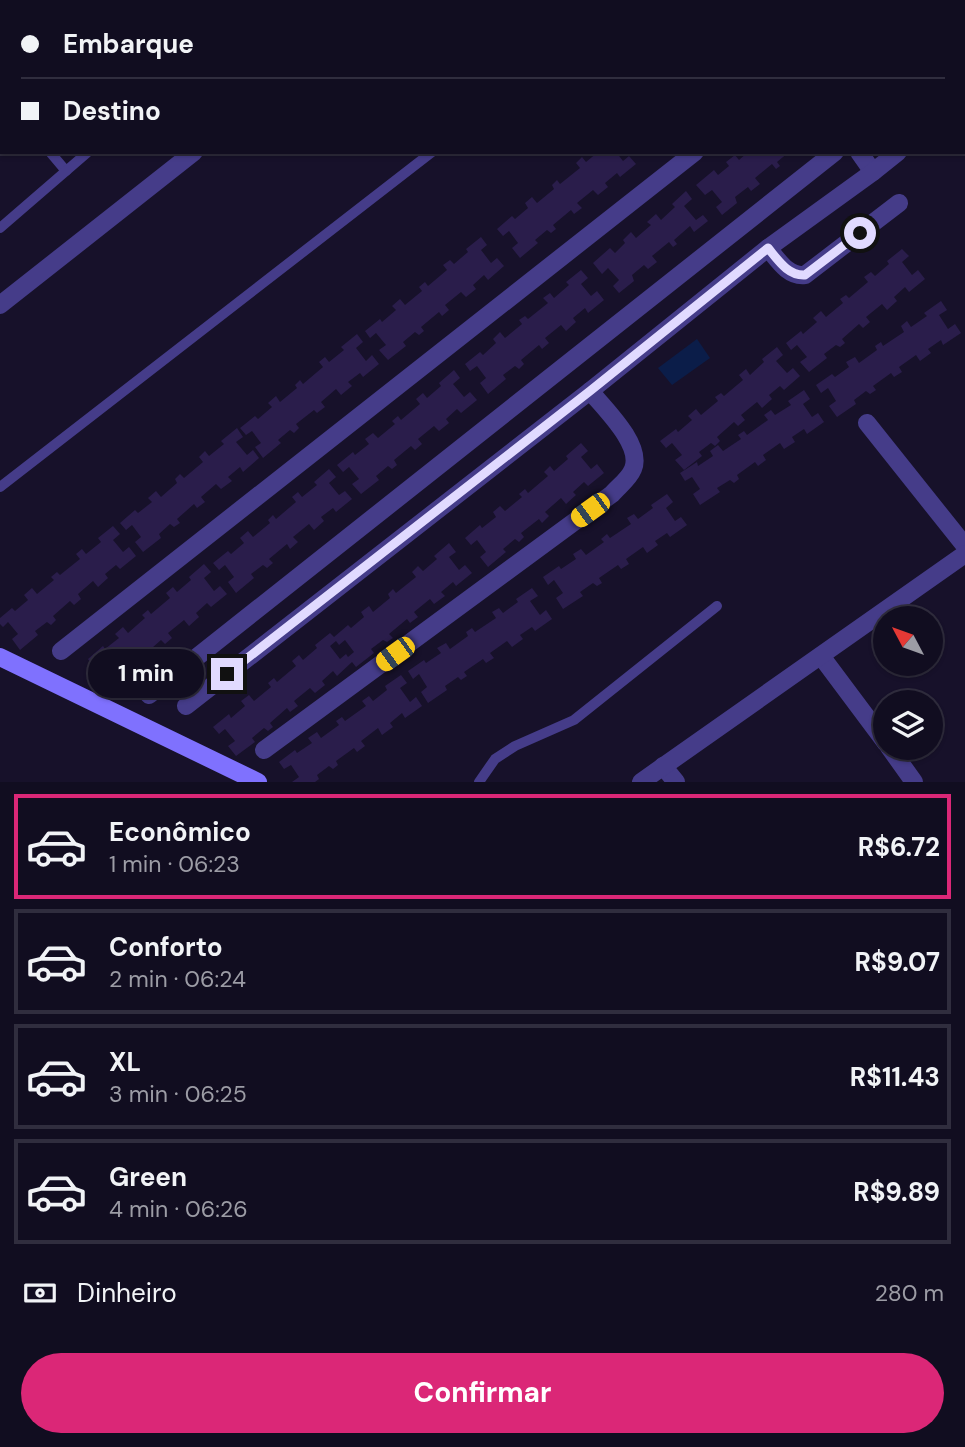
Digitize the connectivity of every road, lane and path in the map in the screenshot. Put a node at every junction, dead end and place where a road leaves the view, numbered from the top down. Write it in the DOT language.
graph roads {
  1 [pos="52,154"];
  2 [pos="86,154"];
  3 [pos="191,154"];
  4 [pos="429,154"];
  5 [pos="692,154"];
  6 [pos="832,154"];
  7 [pos="860,154"];
  8 [pos="896,154"];
  9 [pos="66,171"];
  10 [pos="873,172"];
  11 [pos="899,202"];
  12 [pos="0,228"];
  13 [pos="768,248"];
  14 [pos="0,305"];
  15 [pos="590,391"];
  16 [pos="867,423"];
  17 [pos="0,487"];
  18 [pos="965,546"];
  19 [pos="965,554"];
  20 [pos="716,606"];
  21 [pos="61,651"];
  22 [pos="0,656"];
  23 [pos="821,656"];
  24 [pos="149,695"];
  25 [pos="186,706"];
  26 [pos="873,726"];
  27 [pos="264,750"];
  28 [pos="898,760"];
  29 [pos="663,766"];
  30 [pos="258,782"];
  31 [pos="479,782"];
  32 [pos="641,782"];
  33 [pos="676,782"];
  34 [pos="914,782"];
  1 -- 9 [label="lane"];
  2 -- 9 [label="lane"];
  3 -- 14 [label="street"];
  4 -- 17 [label="lane"];
  5 -- 21 [label="street"];
  6 -- 24 [label="street"];
  7 -- 10 [label="street"];
  8 -- 10 [label="street"];
  9 -- 12 [label="lane"];
  10 -- 13 [label="street"];
  11 -- 13 [label="street"];
  13 -- 15 [label="street"];
  15 -- 25 [label="street"];
  15 -- 27 [label="street"];
  16 -- 18 [label="street"];
  19 -- 23 [label="street"];
  20 -- 31 [label="lane"];
  22 -- 30 [label="main road"];
  23 -- 26 [label="street"];
  23 -- 29 [label="street"];
  28 -- 34 [label="street"];
  29 -- 32 [label="street"];
  29 -- 33 [label="street"];
}
